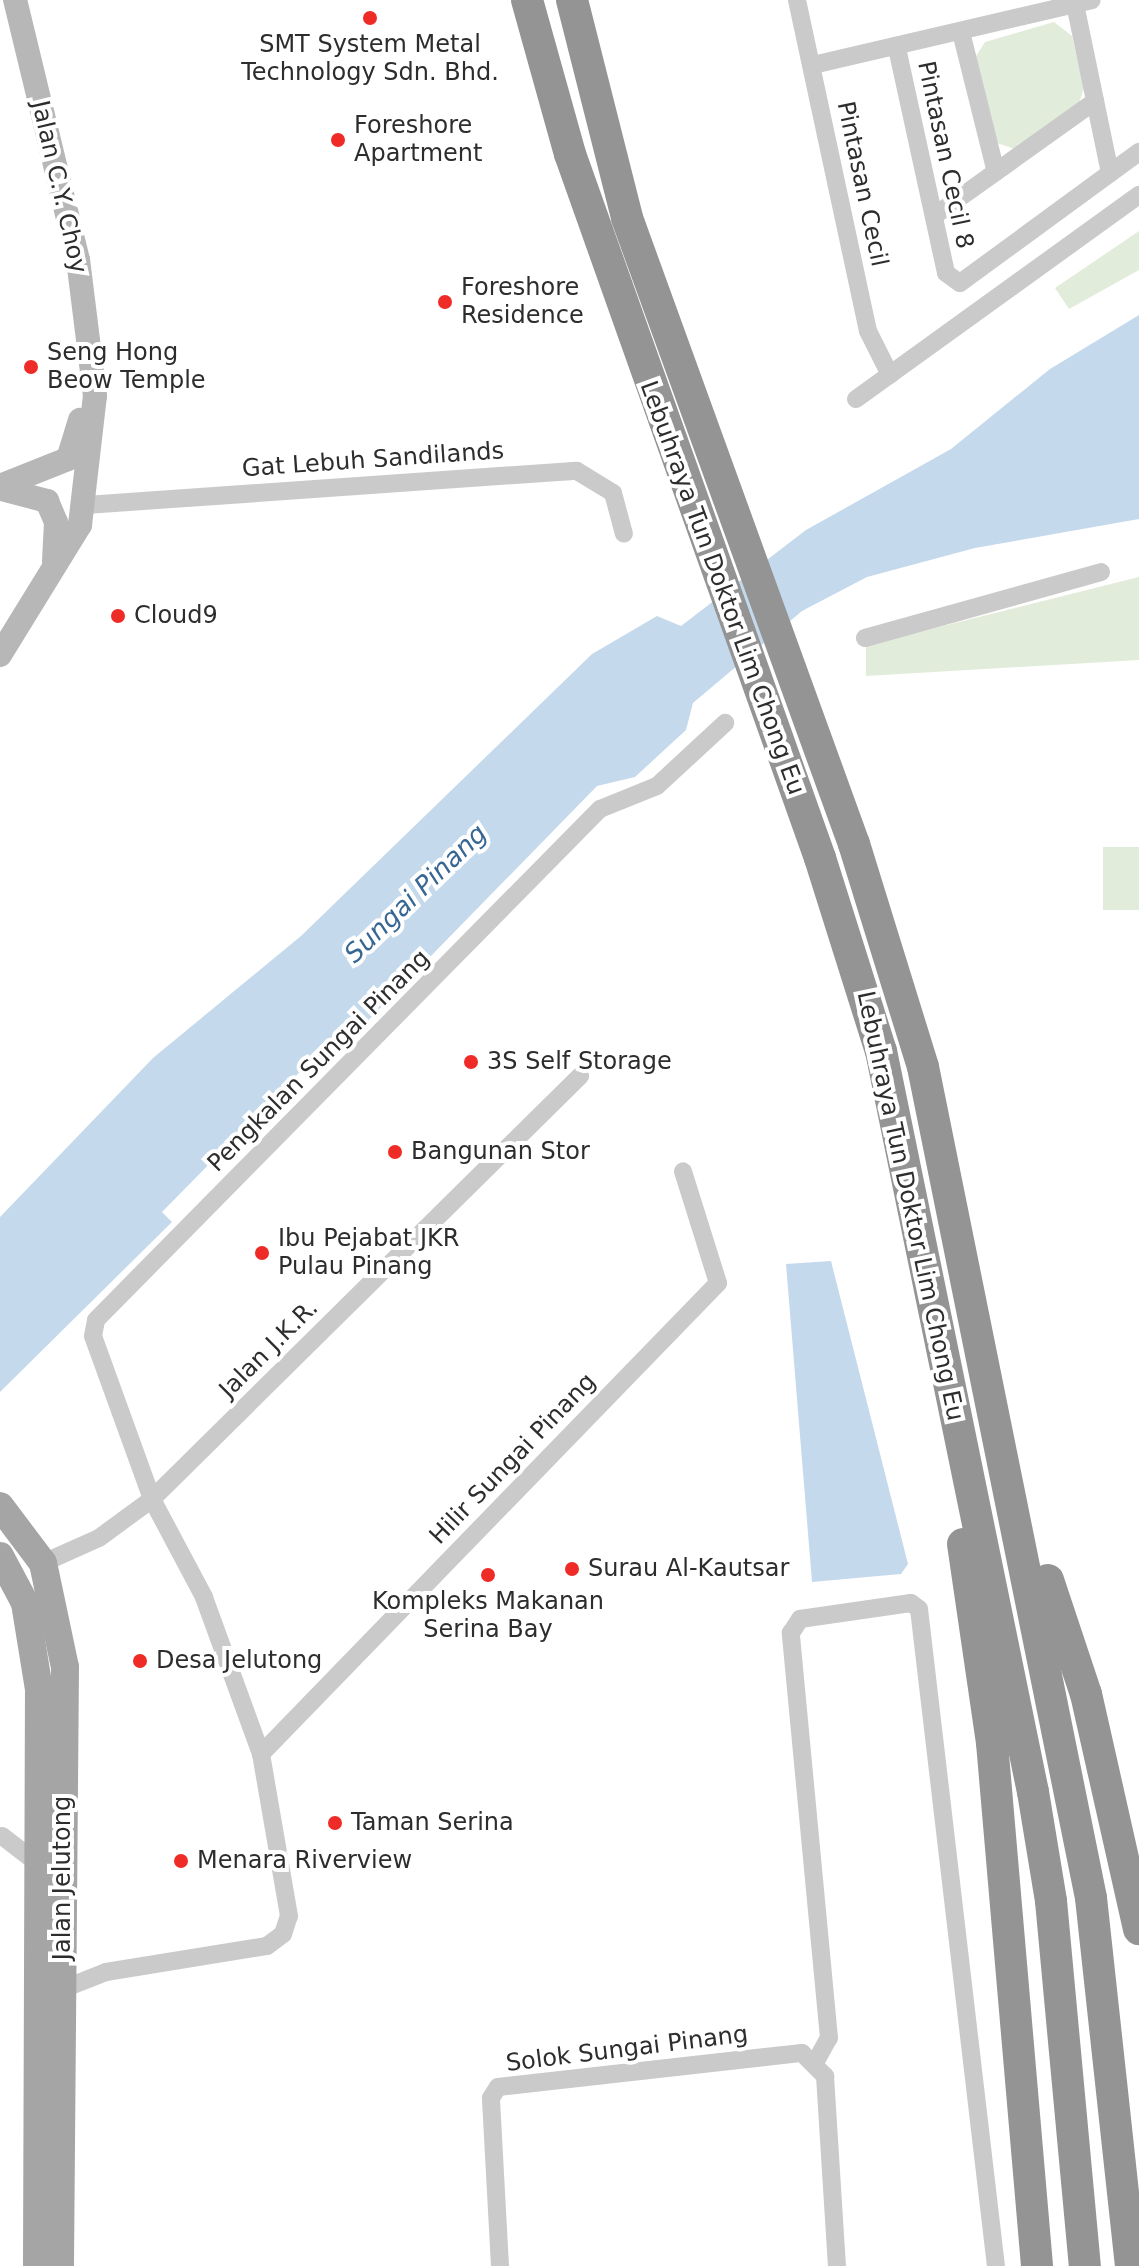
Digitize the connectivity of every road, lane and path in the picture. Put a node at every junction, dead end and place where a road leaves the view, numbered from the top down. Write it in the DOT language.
graph roads {
  1 [pos="15,0"];
  2 [pos="527,0"];
  3 [pos="572,0"];
  4 [pos="797,0"];
  5 [pos="1084,2"];
  6 [pos="961,32"];
  7 [pos="897,48"];
  8 [pos="813,65"];
  9 [pos="1095,101"];
  10 [pos="1139,152"];
  11 [pos="996,172"];
  12 [pos="1110,173"];
  13 [pos="1139,195"];
  14 [pos="934,216"];
  15 [pos="92,375"];
  16 [pos="890,375"];
  17 [pos="856,399"];
  18 [pos="0,487"];
  19 [pos="86,505"];
  20 [pos="624,534"];
  21 [pos="54,563"];
  22 [pos="1101,572"];
  23 [pos="865,638"];
  24 [pos="0,655"];
  25 [pos="725,723"];
  26 [pos="580,1076"];
  27 [pos="683,1171"];
  28 [pos="998,1433"];
  29 [pos="962,1441"];
  30 [pos="152,1499"];
  31 [pos="0,1506"];
  32 [pos="0,1556"];
  33 [pos="43,1563"];
  34 [pos="261,1754"];
  35 [pos="38,1815"];
  36 [pos="1,1836"];
  37 [pos="37,1863"];
  38 [pos="1139,1929"];
  39 [pos="63,1989"];
  40 [pos="816,2061"];
  41 [pos="37,2266"];
  42 [pos="60,2266"];
  43 [pos="500,2266"];
  44 [pos="837,2266"];
  45 [pos="996,2266"];
  46 [pos="1037,2266"];
  47 [pos="1085,2266"];
  48 [pos="1131,2266"];
  1 -- 15 [label="street, Jalan C.Y. Choy"];
  2 -- 29 [label="highway, Lebuhraya Tun Doktor Lim Chong Eu"];
  3 -- 28 [label="highway, Lebuhraya Tun Doktor Lim Chong Eu"];
  4 -- 8 [label="street, Pintasan Cecil"];
  5 -- 6 [label="street"];
  5 -- 9 [label="street"];
  6 -- 7 [label="street"];
  6 -- 11 [label="street"];
  7 -- 8 [label="street"];
  7 -- 14 [label="street, Pintasan Cecil 8"];
  8 -- 16 [label="street, Pintasan Cecil"];
  9 -- 11 [label="street"];
  9 -- 12 [label="street"];
  10 -- 12 [label="street"];
  11 -- 14 [label="street"];
  12 -- 14 [label="street, Pintasan Cecil 8"];
  13 -- 16 [label="street"];
  15 -- 18 [label="street, Jalan C.Y. Choy"];
  15 -- 19 [label="street, Jalan C.Y. Choy"];
  16 -- 17 [label="street"];
  18 -- 21 [label="street"];
  19 -- 20 [label="street, Gat Lebuh Sandilands"];
  19 -- 21 [label="street, Jalan C.Y. Choy"];
  21 -- 24 [label="street, Jalan C.Y. Choy"];
  22 -- 23 [label="street"];
  25 -- 30 [label="street, Pengkalan Sungai Pinang"];
  26 -- 30 [label="street, Jalan J.K.R."];
  27 -- 34 [label="street, Hilir Sungai Pinang"];
  28 -- 38 [label="highway"];
  28 -- 48 [label="highway, Lebuhraya Tun Doktor Lim Chong Eu"];
  29 -- 46 [label="highway"];
  29 -- 47 [label="highway, Lebuhraya Tun Doktor Lim Chong Eu"];
  30 -- 33 [label="street, Jalan J.K.R."];
  30 -- 34 [label="street, Pengkalan Sungai Pinang"];
  31 -- 33 [label="main road, Jalan Jelutong"];
  32 -- 35 [label="main road, Jalan Jelutong"];
  33 -- 39 [label="main road, Jalan Jelutong"];
  34 -- 39 [label="street, Pengkalan Sungai Pinang"];
  35 -- 36 [label="street"];
  35 -- 37 [label="main road, Jalan Jelutong"];
  36 -- 37 [label="street"];
  37 -- 41 [label="main road, Jalan Jelutong"];
  39 -- 42 [label="main road, Jalan Jelutong"];
  40 -- 43 [label="street, Solok Sungai Pinang"];
  40 -- 44 [label="street"];
  40 -- 45 [label="street"];
}
